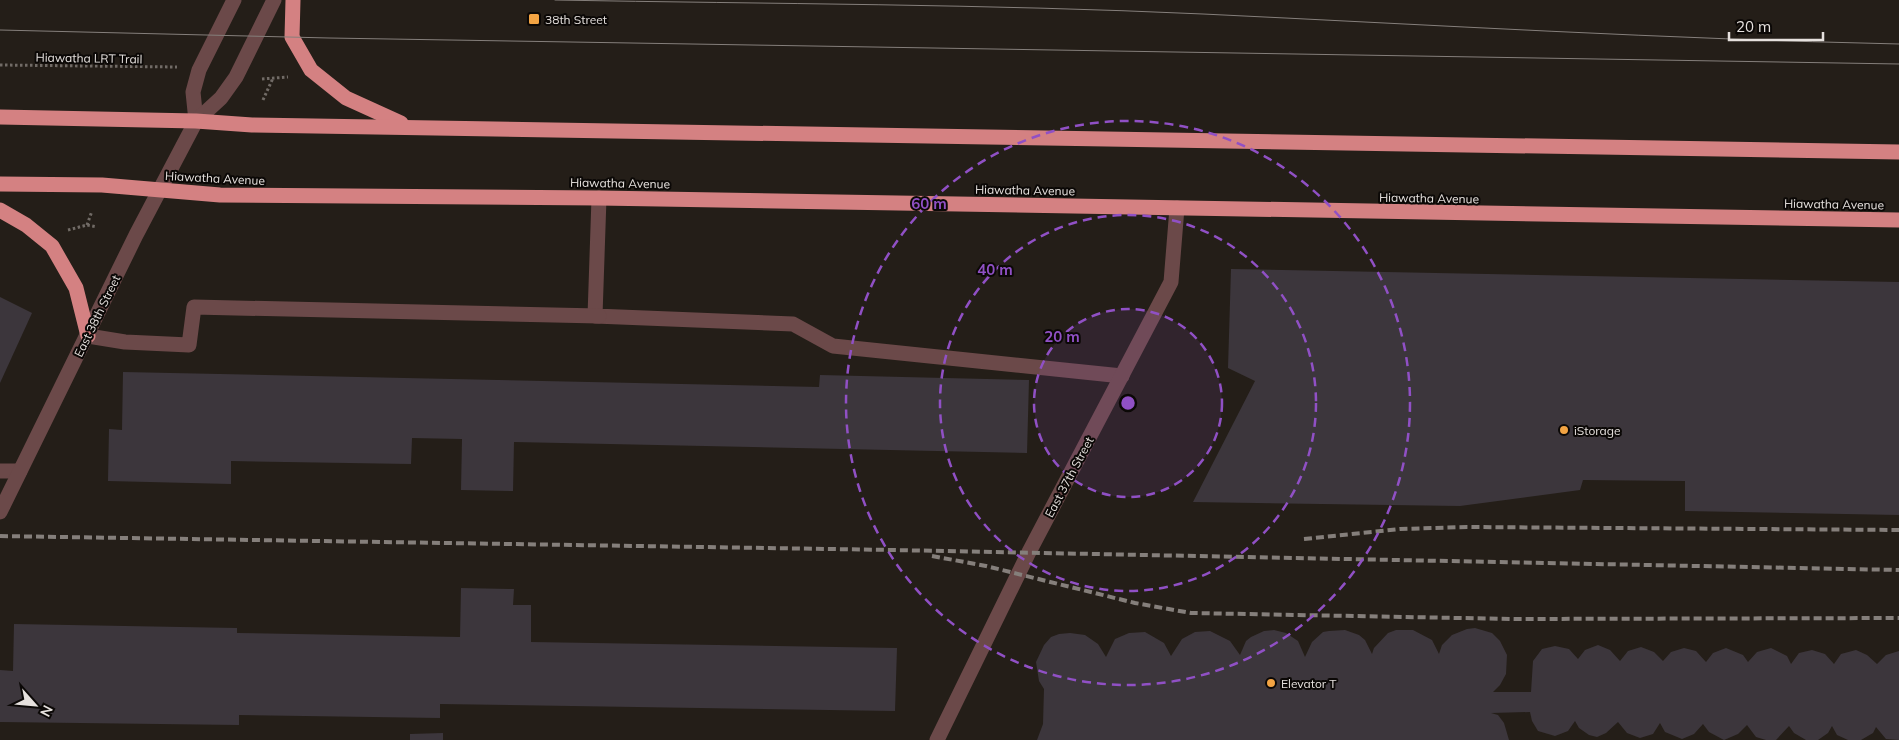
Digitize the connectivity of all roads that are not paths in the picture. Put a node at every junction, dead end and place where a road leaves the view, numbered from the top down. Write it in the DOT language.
graph roads {
  1 [pos="234,0"];
  2 [pos="274,0"];
  3 [pos="293,0"];
  4 [pos="0,117"];
  5 [pos="196,121"];
  6 [pos="407,126"];
  7 [pos="1899,152"];
  8 [pos="0,184"];
  9 [pos="161,190"];
  10 [pos="599,198"];
  11 [pos="1177,208"];
  12 [pos="0,210"];
  13 [pos="1899,220"];
  14 [pos="599,316"];
  15 [pos="88,336"];
  16 [pos="1122,376"];
  17 [pos="0,471"];
  18 [pos="20,471"];
  19 [pos="0,512"];
  20 [pos="937,740"];
  1 -- 5 [label="street"];
  2 -- 5 [label="street, East 38th Street"];
  3 -- 6 [label="highway"];
  4 -- 5 [label="highway"];
  5 -- 6 [label="highway"];
  5 -- 9 [label="street, East 38th Street"];
  6 -- 7 [label="highway"];
  8 -- 9 [label="highway, Hiawatha Avenue"];
  9 -- 10 [label="highway, Hiawatha Avenue"];
  9 -- 15 [label="street, East 38th Street"];
  10 -- 11 [label="highway, Hiawatha Avenue"];
  10 -- 14 [label="street"];
  11 -- 13 [label="highway, Hiawatha Avenue"];
  11 -- 16 [label="street, East 37th Street"];
  12 -- 15 [label="highway"];
  14 -- 15 [label="street"];
  14 -- 16 [label="street"];
  15 -- 18 [label="street, East 38th Street"];
  16 -- 20 [label="street, East 37th Street"];
  17 -- 18 [label="street"];
  18 -- 19 [label="street, East 38th Street"];
}
